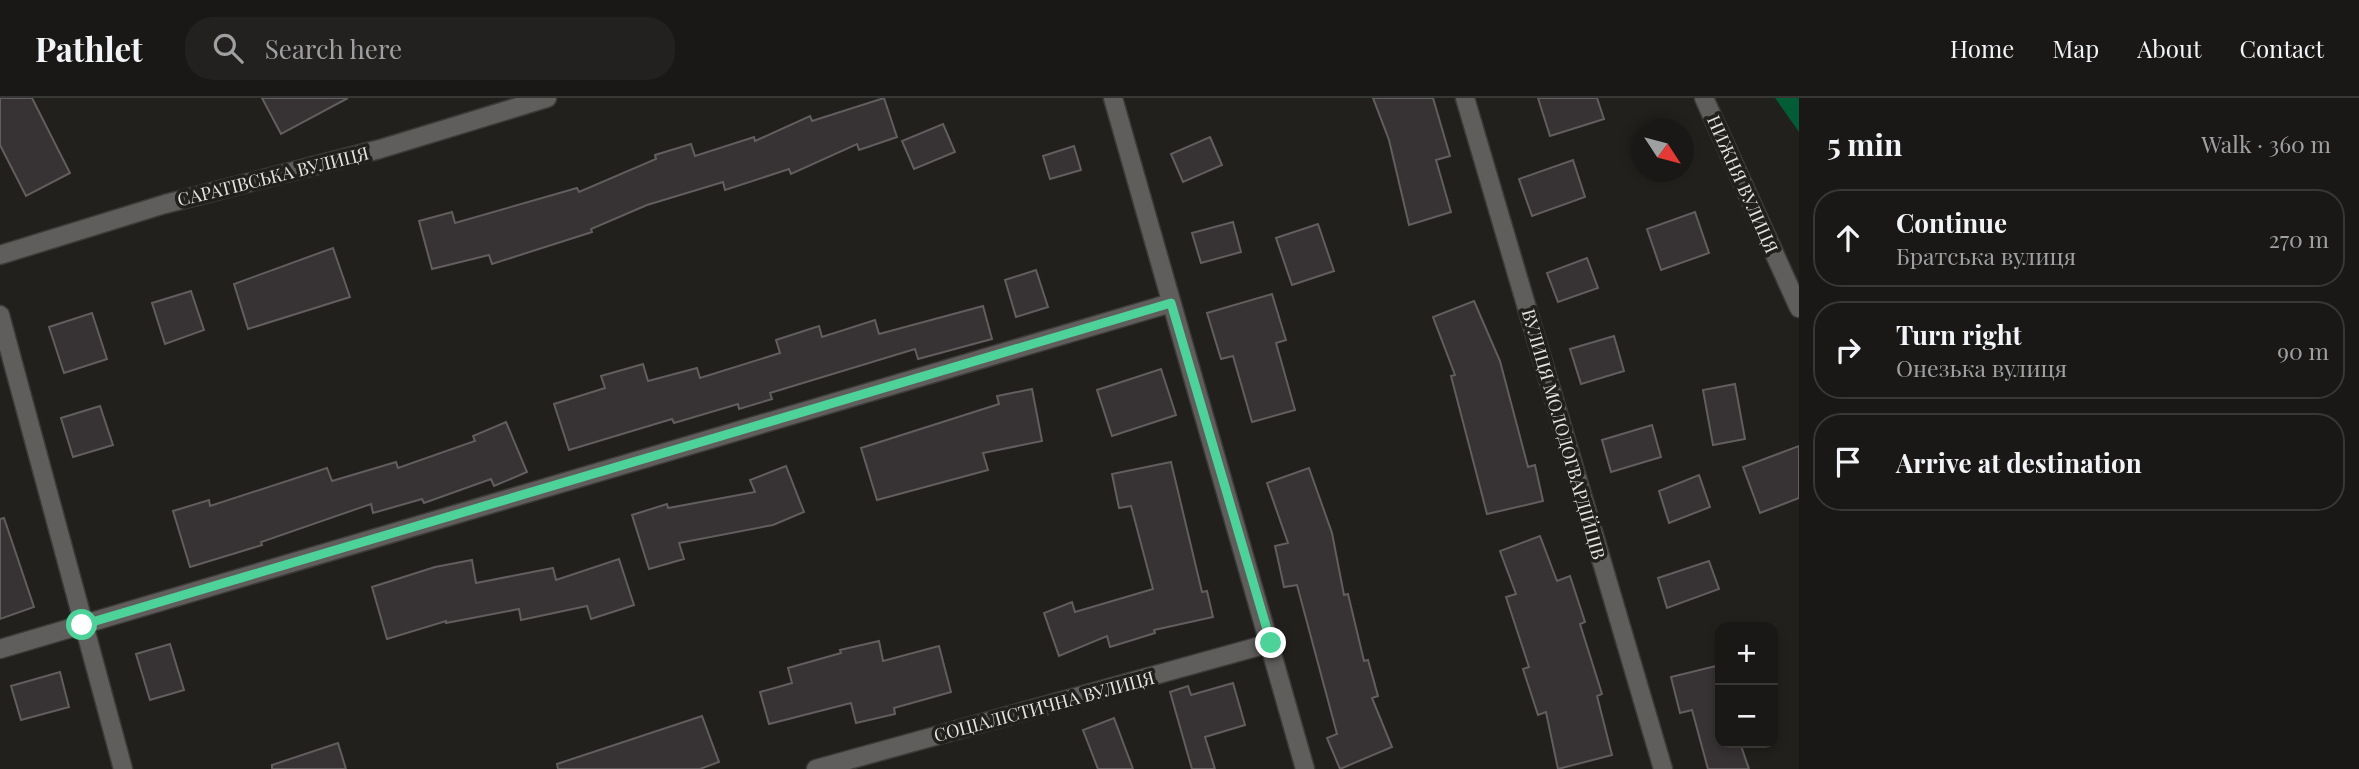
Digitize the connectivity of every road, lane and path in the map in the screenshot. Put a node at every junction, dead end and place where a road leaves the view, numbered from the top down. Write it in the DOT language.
graph roads {
  1 [pos="547,98"];
  2 [pos="1113,98"];
  3 [pos="1465,98"];
  4 [pos="1704,98"];
  5 [pos="0,255"];
  6 [pos="1171,303"];
  7 [pos="1799,308"];
  8 [pos="0,315"];
  9 [pos="82,625"];
  10 [pos="1271,643"];
  11 [pos="0,649"];
  12 [pos="123,769"];
  13 [pos="816,769"];
  14 [pos="1305,769"];
  15 [pos="1663,769"];
  1 -- 5 [label="street, САРАТІВСЬКА ВУЛИЦЯ"];
  2 -- 6 [label="street"];
  3 -- 15 [label="street, ВУЛИЦЯ МОЛОДОГВАРДІЙЦІВ"];
  4 -- 7 [label="street, НИЖНЯ ВУЛИЦЯ"];
  6 -- 9 [label="street"];
  6 -- 10 [label="street"];
  8 -- 9 [label="street"];
  9 -- 11 [label="street"];
  9 -- 12 [label="street"];
  10 -- 13 [label="street, СОЦІАЛІСТИЧНА ВУЛИЦЯ"];
  10 -- 14 [label="street"];
}
